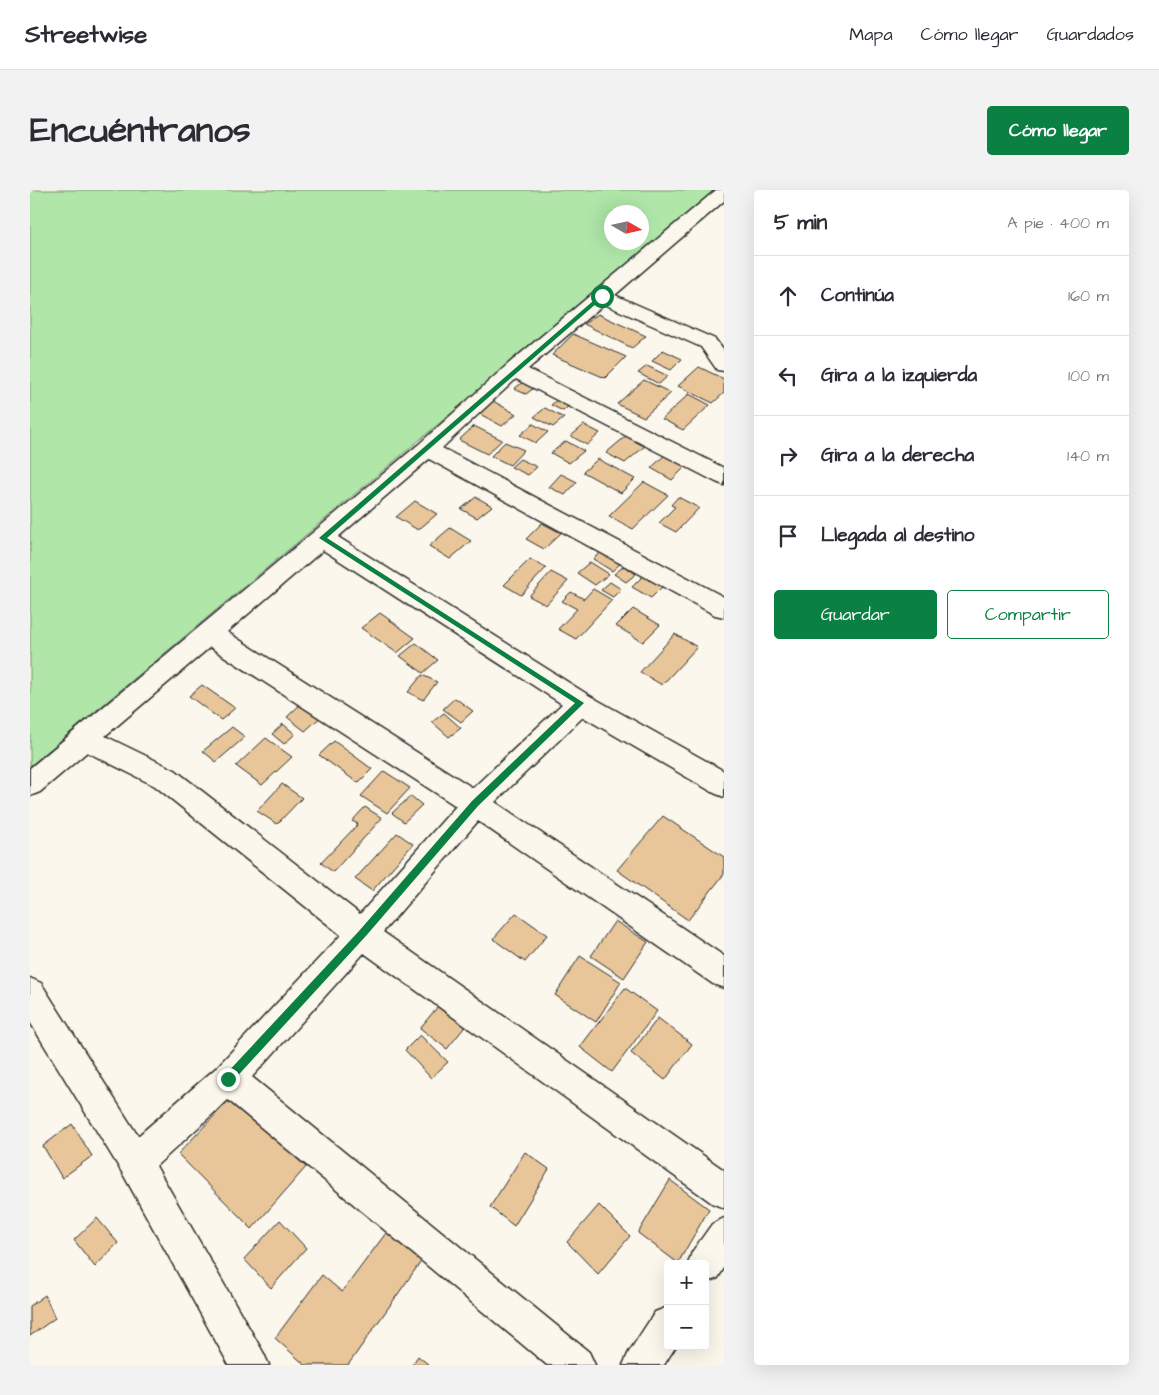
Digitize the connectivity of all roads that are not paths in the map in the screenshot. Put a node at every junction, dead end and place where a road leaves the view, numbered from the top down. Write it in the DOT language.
graph roads {
  1 [pos="722,197"];
  2 [pos="602,296"];
  3 [pos="724,365"];
  4 [pos="514,370"];
  5 [pos="427,449"];
  6 [pos="724,477"];
  7 [pos="322,538"];
  8 [pos="724,608"];
  9 [pos="208,633"];
  10 [pos="580,703"];
  11 [pos="84,738"];
  12 [pos="30,784"];
  13 [pos="724,785"];
  14 [pos="475,804"];
  15 [pos="362,934"];
  16 [pos="724,974"];
  17 [pos="30,992"];
  18 [pos="228,1079"];
  19 [pos="135,1162"];
  20 [pos="724,1191"];
  21 [pos="724,1236"];
  22 [pos="708,1260"];
  23 [pos="664,1331"];
  24 [pos="250,1365"];
  25 [pos="576,1365"];
  26 [pos="642,1365"];
  1 -- 2 [label="street"];
  2 -- 3 [label="street"];
  2 -- 4 [label="street"];
  4 -- 5 [label="street"];
  4 -- 6 [label="street"];
  5 -- 7 [label="street"];
  5 -- 8 [label="street"];
  7 -- 9 [label="street"];
  7 -- 10 [label="street"];
  9 -- 11 [label="street"];
  9 -- 14 [label="street"];
  10 -- 13 [label="street"];
  10 -- 14 [label="street"];
  11 -- 12 [label="street"];
  11 -- 15 [label="street"];
  14 -- 15 [label="street"];
  14 -- 16 [label="street"];
  15 -- 18 [label="street"];
  15 -- 20 [label="street"];
  17 -- 19 [label="street"];
  18 -- 19 [label="street"];
  18 -- 25 [label="street"];
  19 -- 24 [label="street"];
  21 -- 22 [label="street"];
  23 -- 26 [label="street"];
}
